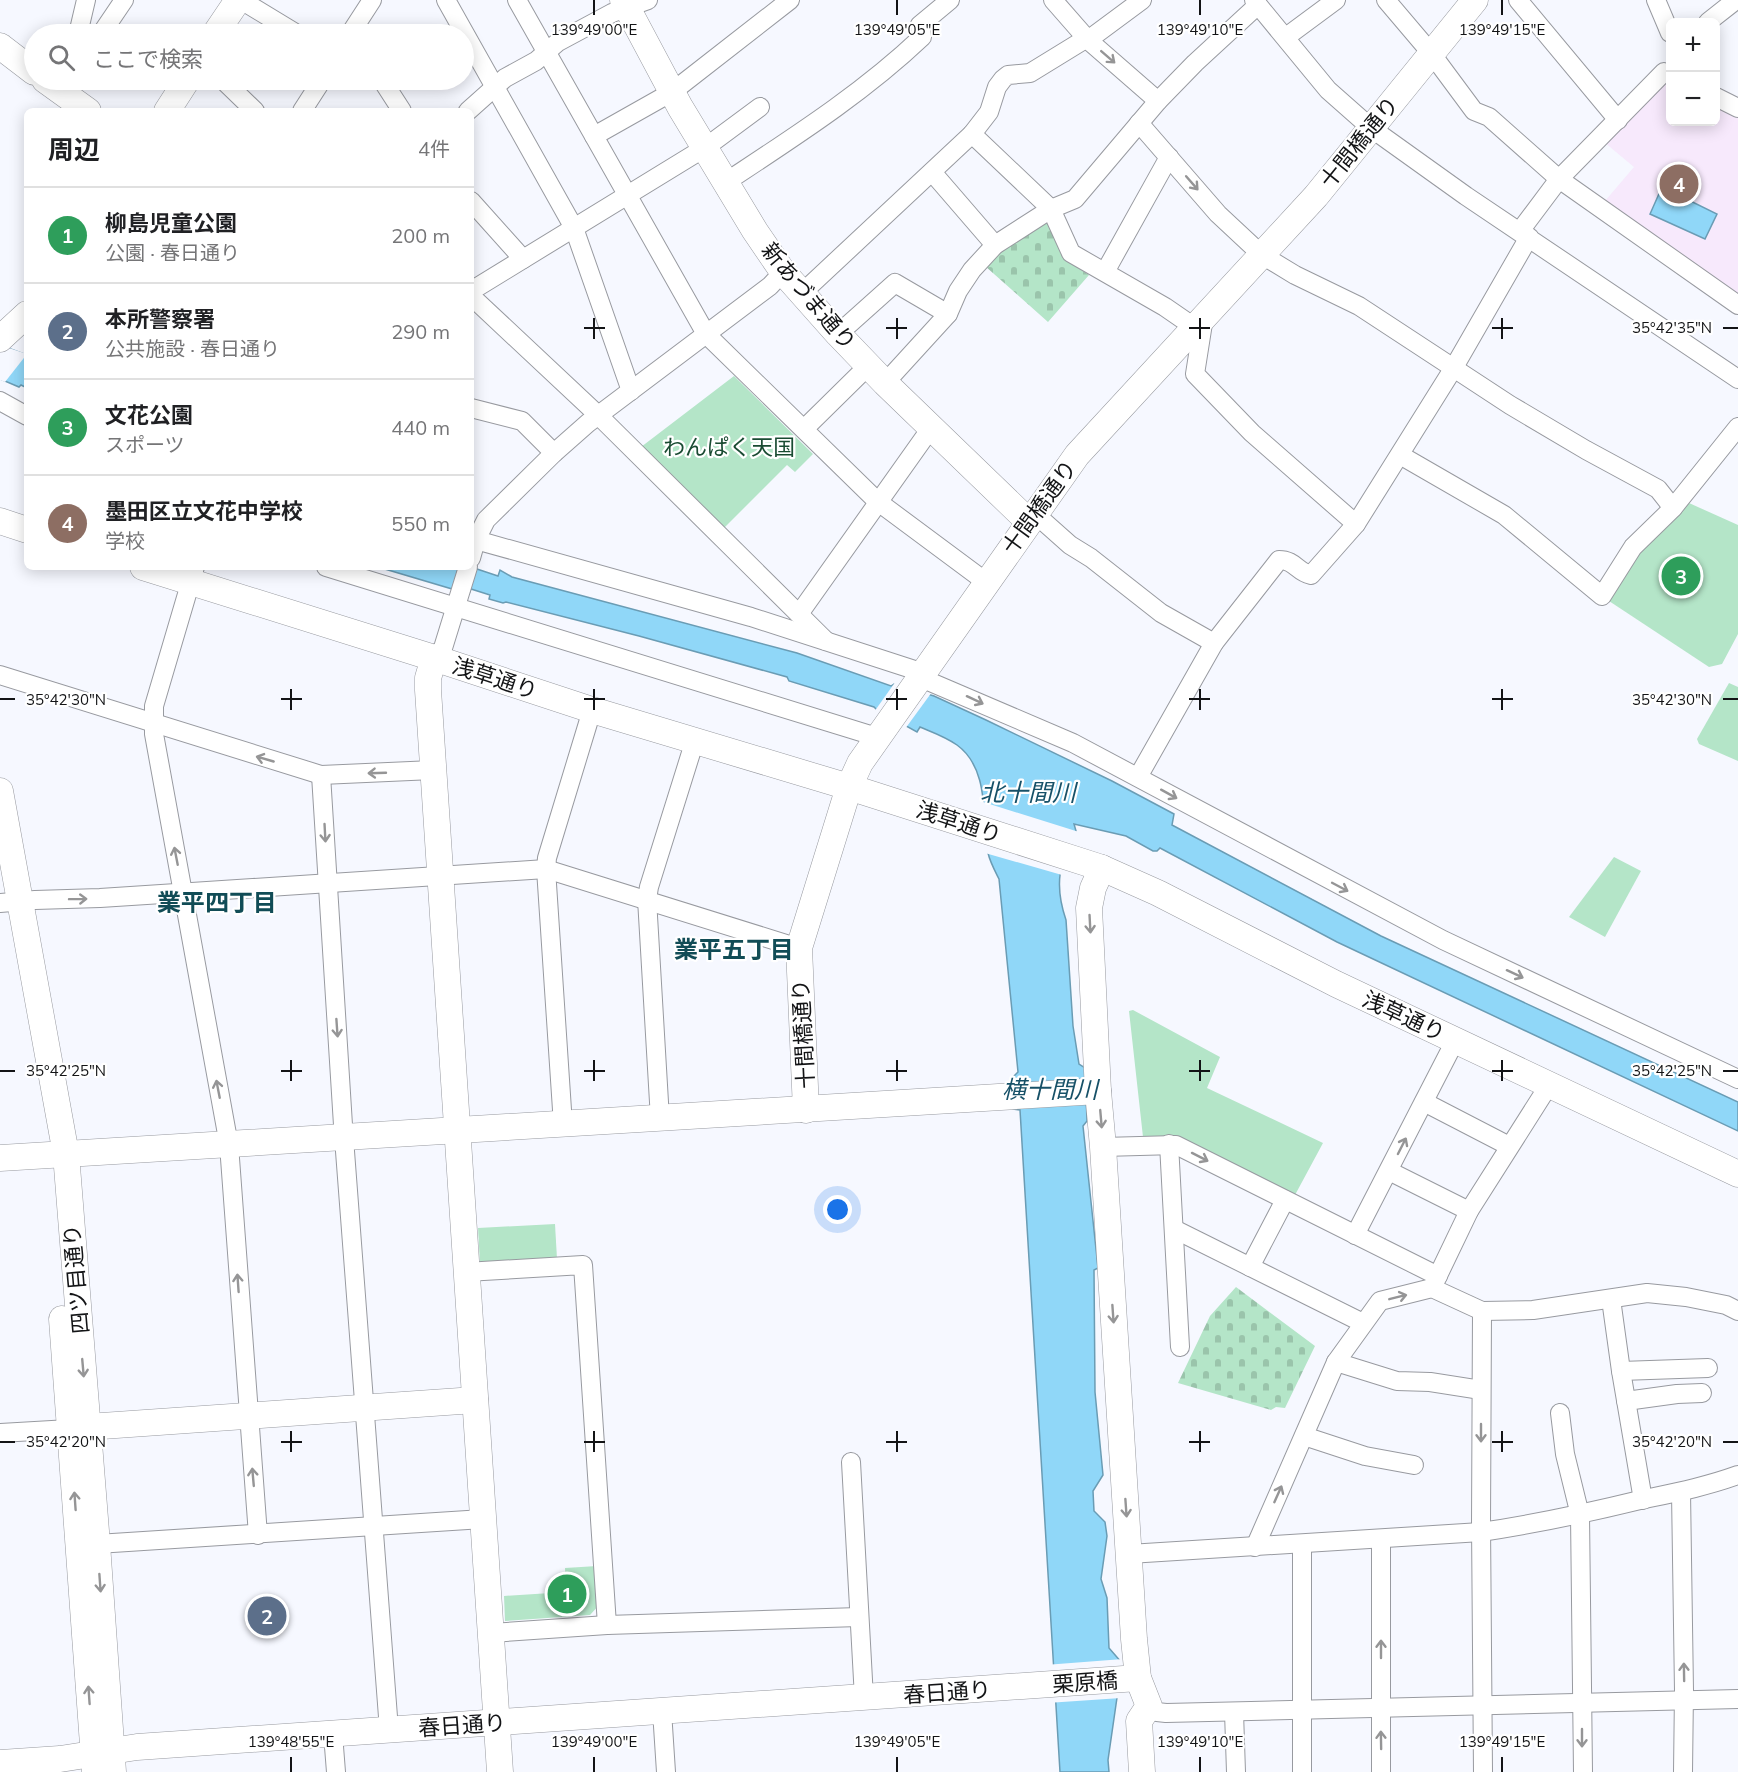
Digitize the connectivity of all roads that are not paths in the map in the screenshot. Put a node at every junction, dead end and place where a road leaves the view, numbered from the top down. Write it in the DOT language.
graph roads {
  1 [pos="86,0"];
  2 [pos="124,0"];
  3 [pos="372,0"];
  4 [pos="446,0"];
  5 [pos="518,0"];
  6 [pos="790,0"];
  7 [pos="950,0"];
  8 [pos="1053,0"];
  9 [pos="1142,0"];
  10 [pos="1336,0"];
  11 [pos="1386,0"];
  12 [pos="1475,0"];
  13 [pos="1518,0"];
  14 [pos="1656,0"];
  15 [pos="1736,0"];
  16 [pos="233,2"];
  17 [pos="632,3"];
  18 [pos="1262,4"];
  19 [pos="1713,18"];
  20 [pos="1666,22"];
  21 [pos="80,24"];
  22 [pos="108,24"];
  23 [pos="221,24"];
  24 [pos="277,24"];
  25 [pos="358,24"];
  26 [pos="460,24"];
  27 [pos="1286,37"];
  28 [pos="1088,39"];
  29 [pos="0,46"];
  30 [pos="474,50"];
  31 [pos="546,52"];
  32 [pos="1431,53"];
  33 [pos="24,64"];
  34 [pos="1666,72"];
  35 [pos="495,87"];
  36 [pos="66,90"];
  37 [pos="181,90"];
  38 [pos="233,90"];
  39 [pos="316,90"];
  40 [pos="388,90"];
  41 [pos="672,92"];
  42 [pos="1720,99"];
  43 [pos="1158,101"];
  44 [pos="760,107"];
  45 [pos="85,108"];
  46 [pos="169,108"];
  47 [pos="252,108"];
  48 [pos="304,108"];
  49 [pos="400,108"];
  50 [pos="471,108"];
  51 [pos="1738,108"];
  52 [pos="1617,120"];
  53 [pos="1139,123"];
  54 [pos="1371,128"];
  55 [pos="972,134"];
  56 [pos="594,136"];
  57 [pos="706,147"];
  58 [pos="1169,157"];
  59 [pos="932,172"];
  60 [pos="1559,179"];
  61 [pos="726,182"];
  62 [pos="627,195"];
  63 [pos="474,204"];
  64 [pos="1051,209"];
  65 [pos="574,228"];
  66 [pos="1524,234"];
  67 [pos="995,245"];
  68 [pos="1262,255"];
  69 [pos="523,259"];
  70 [pos="783,272"];
  71 [pos="1105,272"];
  72 [pos="474,289"];
  73 [pos="802,293"];
  74 [pos="474,299"];
  75 [pos="1738,305"];
  76 [pos="948,314"];
  77 [pos="1199,322"];
  78 [pos="706,334"];
  79 [pos="838,334"];
  80 [pos="1453,369"];
  81 [pos="877,375"];
  82 [pos="1738,379"];
  83 [pos="631,390"];
  84 [pos="0,400"];
  85 [pos="474,409"];
  86 [pos="24,414"];
  87 [pos="598,415"];
  88 [pos="1738,427"];
  89 [pos="931,428"];
  90 [pos="804,429"];
  91 [pos="554,453"];
  92 [pos="1400,455"];
  93 [pos="877,501"];
  94 [pos="1673,508"];
  95 [pos="1031,517"];
  96 [pos="0,521"];
  97 [pos="1356,524"];
  98 [pos="24,529"];
  99 [pos="474,547"];
  100 [pos="474,551"];
  101 [pos="162,570"];
  102 [pos="335,570"];
  103 [pos="467,570"];
  104 [pos="193,575"];
  105 [pos="986,582"];
  106 [pos="458,602"];
  107 [pos="799,614"];
  108 [pos="826,641"];
  109 [pos="1214,643"];
  110 [pos="434,658"];
  111 [pos="0,675"];
  112 [pos="920,678"];
  113 [pos="592,710"];
  114 [pos="153,723"];
  115 [pos="881,732"];
  116 [pos="695,740"];
  117 [pos="433,770"];
  118 [pos="321,775"];
  119 [pos="1138,777"];
  120 [pos="849,787"];
  121 [pos="0,791"];
  122 [pos="1102,868"];
  123 [pos="546,869"];
  124 [pos="439,877"];
  125 [pos="328,882"];
  126 [pos="183,892"];
  127 [pos="6,896"];
  128 [pos="647,899"];
  129 [pos="799,948"];
  130 [pos="1455,1041"];
  131 [pos="1738,1079"];
  132 [pos="1549,1086"];
  133 [pos="1094,1091"];
  134 [pos="1424,1102"];
  135 [pos="806,1110"];
  136 [pos="660,1119"];
  137 [pos="563,1125"];
  138 [pos="457,1131"];
  139 [pos="344,1138"];
  140 [pos="1169,1144"];
  141 [pos="229,1145"];
  142 [pos="1509,1146"];
  143 [pos="1103,1147"];
  144 [pos="58,1155"];
  145 [pos="0,1158"];
  146 [pos="1389,1171"];
  147 [pos="1738,1174"];
  148 [pos="1285,1200"];
  149 [pos="1469,1211"];
  150 [pos="1174,1228"];
  151 [pos="1355,1235"];
  152 [pos="1250,1267"];
  153 [pos="466,1272"];
  154 [pos="1435,1282"];
  155 [pos="1611,1299"];
  156 [pos="1482,1311"];
  157 [pos="1738,1311"];
  158 [pos="1363,1323"];
  159 [pos="1180,1347"];
  160 [pos="1336,1362"];
  161 [pos="1708,1368"];
  162 [pos="1621,1371"];
  163 [pos="1481,1390"];
  164 [pos="1702,1393"];
  165 [pos="475,1400"];
  166 [pos="1626,1401"];
  167 [pos="363,1408"];
  168 [pos="1560,1413"];
  169 [pos="248,1415"];
  170 [pos="79,1428"];
  171 [pos="0,1433"];
  172 [pos="1304,1436"];
  173 [pos="850,1462"];
  174 [pos="1414,1465"];
  175 [pos="1738,1475"];
  176 [pos="1705,1487"];
  177 [pos="1738,1488"];
  178 [pos="1681,1492"];
  179 [pos="1643,1500"];
  180 [pos="1580,1515"];
  181 [pos="483,1519"];
  182 [pos="374,1527"];
  183 [pos="1481,1532"];
  184 [pos="258,1535"];
  185 [pos="1381,1539"];
  186 [pos="97,1544"];
  187 [pos="1302,1544"];
  188 [pos="1254,1547"];
  189 [pos="1129,1554"];
  190 [pos="859,1617"];
  191 [pos="607,1625"];
  192 [pos="491,1633"];
  193 [pos="1138,1678"];
  194 [pos="1032,1686"];
  195 [pos="864,1698"];
  196 [pos="1738,1699"];
  197 [pos="1684,1701"];
  198 [pos="1583,1703"];
  199 [pos="1483,1705"];
  200 [pos="1149,1706"];
  201 [pos="1380,1707"];
  202 [pos="1301,1710"];
  203 [pos="662,1711"];
  204 [pos="1234,1712"];
  205 [pos="497,1723"];
  206 [pos="389,1730"];
  207 [pos="333,1734"];
  208 [pos="103,1762"];
  209 [pos="0,1763"];
  210 [pos="336,1772"];
  211 [pos="500,1772"];
  212 [pos="666,1772"];
  213 [pos="1142,1772"];
  214 [pos="1236,1772"];
  215 [pos="1302,1772"];
  216 [pos="1381,1772"];
  217 [pos="1483,1772"];
  218 [pos="1583,1772"];
  219 [pos="1683,1772"];
  1 -- 21 [label="street"];
  2 -- 22 [label="street"];
  3 -- 25 [label="street"];
  4 -- 26 [label="street"];
  5 -- 31 [label="street"];
  6 -- 41 [label="street"];
  7 -- 61 [label="street"];
  8 -- 28 [label="street"];
  9 -- 28 [label="street"];
  10 -- 27 [label="street"];
  11 -- 32 [label="street"];
  12 -- 32 [label="street, 十間橋通り"];
  13 -- 52 [label="street"];
  14 -- 20 [label="street"];
  15 -- 19 [label="street"];
  16 -- 23 [label="street"];
  16 -- 24 [label="street"];
  17 -- 31 [label="street"];
  17 -- 41 [label="street, 新あづま通り"];
  18 -- 27 [label="street"];
  18 -- 43 [label="street"];
  27 -- 54 [label="street"];
  28 -- 43 [label="street, one-way"];
  28 -- 55 [label="street"];
  29 -- 33 [label="street"];
  30 -- 35 [label="street"];
  31 -- 35 [label="street"];
  31 -- 56 [label="street"];
  32 -- 54 [label="street, 十間橋通り"];
  32 -- 60 [label="street"];
  34 -- 52 [label="street"];
  35 -- 50 [label="street"];
  35 -- 65 [label="street"];
  36 -- 45 [label="street"];
  37 -- 46 [label="street"];
  38 -- 47 [label="street"];
  39 -- 48 [label="street"];
  40 -- 49 [label="street"];
  41 -- 56 [label="street"];
  41 -- 57 [label="street, 新あづま通り"];
  42 -- 51 [label="street"];
  43 -- 53 [label="street"];
  44 -- 57 [label="street"];
  52 -- 60 [label="street"];
  53 -- 58 [label="street"];
  53 -- 64 [label="street"];
  54 -- 66 [label="street"];
  54 -- 68 [label="street, 十間橋通り"];
  55 -- 59 [label="street"];
  55 -- 64 [label="street"];
  56 -- 62 [label="street"];
  57 -- 61 [label="street, 新あづま通り"];
  57 -- 62 [label="street"];
  58 -- 68 [label="street, one-way"];
  58 -- 71 [label="street"];
  59 -- 67 [label="street"];
  59 -- 73 [label="street"];
  60 -- 66 [label="street"];
  60 -- 75 [label="street"];
  61 -- 70 [label="street, 新あづま通り"];
  62 -- 65 [label="street"];
  62 -- 78 [label="street"];
  63 -- 69 [label="street"];
  64 -- 67 [label="street"];
  64 -- 71 [label="street"];
  65 -- 69 [label="street"];
  65 -- 83 [label="street"];
  66 -- 80 [label="street"];
  66 -- 82 [label="street"];
  67 -- 76 [label="street"];
  68 -- 77 [label="street, 十間橋通り"];
  68 -- 80 [label="street"];
  69 -- 72 [label="street"];
  70 -- 73 [label="street, 新あづま通り"];
  70 -- 78 [label="street"];
  71 -- 77 [label="street"];
  73 -- 79 [label="street, 新あづま通り"];
  74 -- 87 [label="street"];
  76 -- 79 [label="street"];
  76 -- 81 [label="street"];
  77 -- 95 [label="street, 十間橋通り"];
  77 -- 97 [label="street"];
  78 -- 83 [label="street"];
  78 -- 90 [label="street"];
  79 -- 81 [label="street, 新あづま通り"];
  80 -- 92 [label="street"];
  80 -- 94 [label="street"];
  81 -- 89 [label="street, 新あづま通り"];
  81 -- 90 [label="street"];
  83 -- 87 [label="street"];
  84 -- 86 [label="street"];
  85 -- 91 [label="street"];
  87 -- 91 [label="street"];
  87 -- 107 [label="street"];
  88 -- 94 [label="street"];
  89 -- 93 [label="street"];
  89 -- 95 [label="street, 新あづま通り"];
  90 -- 93 [label="street"];
  91 -- 99 [label="street"];
  92 -- 94 [label="street"];
  92 -- 97 [label="street"];
  93 -- 105 [label="street"];
  93 -- 107 [label="street"];
  95 -- 105 [label="street, 十間橋通り"];
  95 -- 109 [label="street"];
  96 -- 98 [label="street"];
  97 -- 109 [label="street"];
  100 -- 108 [label="street"];
  101 -- 104 [label="street, 浅草通り"];
  102 -- 106 [label="street"];
  103 -- 106 [label="street"];
  104 -- 110 [label="street, 浅草通り"];
  104 -- 114 [label="street"];
  105 -- 112 [label="street, 十間橋通り"];
  106 -- 110 [label="street"];
  106 -- 115 [label="street"];
  107 -- 108 [label="street"];
  108 -- 112 [label="street"];
  109 -- 119 [label="street"];
  110 -- 113 [label="street, 浅草通り"];
  110 -- 117 [label="street"];
  111 -- 114 [label="street"];
  112 -- 115 [label="street, 十間橋通り"];
  112 -- 119 [label="street, one-way"];
  113 -- 116 [label="street, 浅草通り"];
  113 -- 123 [label="street"];
  118 -- 114 [label="street, one-way"];
  126 -- 114 [label="street, one-way"];
  115 -- 120 [label="street, 十間橋通り"];
  116 -- 120 [label="street, 浅草通り"];
  116 -- 128 [label="street"];
  117 -- 118 [label="street, one-way"];
  117 -- 124 [label="street"];
  118 -- 125 [label="street, one-way"];
  119 -- 131 [label="street, one-way"];
  120 -- 122 [label="street, 浅草通り"];
  120 -- 129 [label="street, 十間橋通り"];
  121 -- 127 [label="street, 四ツ目通り"];
  122 -- 130 [label="street, 浅草通り"];
  122 -- 133 [label="street, one-way"];
  123 -- 124 [label="street"];
  123 -- 128 [label="street"];
  123 -- 137 [label="street"];
  124 -- 125 [label="street"];
  124 -- 138 [label="street"];
  125 -- 126 [label="street"];
  125 -- 139 [label="street, one-way"];
  127 -- 126 [label="street, one-way"];
  141 -- 126 [label="street, one-way"];
  127 -- 144 [label="street, 四ツ目通り"];
  128 -- 129 [label="street"];
  128 -- 136 [label="street"];
  129 -- 135 [label="street, 十間橋通り"];
  130 -- 132 [label="street, 浅草通り"];
  130 -- 134 [label="street"];
  132 -- 142 [label="street"];
  132 -- 147 [label="street, 浅草通り"];
  133 -- 135 [label="street"];
  133 -- 143 [label="street, one-way"];
  134 -- 142 [label="street"];
  146 -- 134 [label="street, one-way"];
  135 -- 136 [label="street"];
  136 -- 137 [label="street"];
  137 -- 138 [label="street"];
  138 -- 139 [label="street"];
  138 -- 153 [label="street"];
  139 -- 141 [label="street"];
  139 -- 167 [label="street"];
  140 -- 143 [label="street"];
  140 -- 148 [label="street, one-way"];
  140 -- 150 [label="street"];
  141 -- 144 [label="street"];
  169 -- 141 [label="street, one-way"];
  142 -- 149 [label="street"];
  143 -- 189 [label="street, one-way"];
  144 -- 145 [label="street"];
  144 -- 170 [label="street, 四ツ目通り"];
  146 -- 149 [label="street"];
  146 -- 151 [label="street"];
  148 -- 151 [label="street"];
  148 -- 152 [label="street"];
  149 -- 154 [label="street"];
  150 -- 152 [label="street"];
  150 -- 159 [label="street"];
  151 -- 154 [label="street"];
  152 -- 158 [label="street"];
  153 -- 165 [label="street"];
  153 -- 191 [label="street"];
  154 -- 156 [label="street"];
  158 -- 154 [label="street, one-way"];
  155 -- 156 [label="street"];
  155 -- 157 [label="street"];
  155 -- 162 [label="street"];
  156 -- 163 [label="street"];
  158 -- 160 [label="street"];
  160 -- 163 [label="street"];
  160 -- 172 [label="street"];
  161 -- 162 [label="street"];
  162 -- 166 [label="street"];
  163 -- 183 [label="street, one-way"];
  164 -- 166 [label="street"];
  165 -- 167 [label="street"];
  165 -- 181 [label="street"];
  166 -- 179 [label="street"];
  167 -- 169 [label="street"];
  167 -- 182 [label="street"];
  168 -- 180 [label="street"];
  169 -- 170 [label="street"];
  184 -- 169 [label="street, one-way"];
  170 -- 171 [label="street"];
  170 -- 186 [label="street, 四ツ目通り"];
  208 -- 170 [label="street, 四ツ目通り, one-way"];
  172 -- 174 [label="street"];
  188 -- 172 [label="street, one-way"];
  173 -- 190 [label="street"];
  175 -- 176 [label="street"];
  176 -- 177 [label="street"];
  176 -- 178 [label="street"];
  178 -- 179 [label="street"];
  197 -- 178 [label="street, one-way"];
  179 -- 180 [label="street"];
  180 -- 183 [label="street"];
  180 -- 198 [label="street"];
  181 -- 182 [label="street"];
  181 -- 192 [label="street"];
  182 -- 184 [label="street"];
  182 -- 206 [label="street"];
  183 -- 185 [label="street"];
  183 -- 199 [label="street"];
  184 -- 186 [label="street"];
  185 -- 187 [label="street"];
  201 -- 185 [label="street, one-way"];
  186 -- 208 [label="street, 四ツ目通り, one-way"];
  187 -- 188 [label="street"];
  187 -- 202 [label="street"];
  188 -- 189 [label="street"];
  189 -- 193 [label="street"];
  190 -- 191 [label="street"];
  190 -- 195 [label="street"];
  191 -- 192 [label="street"];
  192 -- 205 [label="street"];
  193 -- 194 [label="street, 栗原橋"];
  193 -- 200 [label="street"];
  194 -- 195 [label="street, 春日通り"];
  195 -- 203 [label="street, 春日通り"];
  196 -- 197 [label="street"];
  197 -- 198 [label="street"];
  197 -- 219 [label="street"];
  198 -- 199 [label="street"];
  198 -- 218 [label="street, one-way"];
  199 -- 201 [label="street"];
  199 -- 217 [label="street"];
  200 -- 204 [label="street"];
  200 -- 213 [label="street"];
  201 -- 202 [label="street"];
  216 -- 201 [label="street, one-way"];
  202 -- 204 [label="street"];
  202 -- 215 [label="street"];
  203 -- 205 [label="street, 春日通り"];
  203 -- 212 [label="street"];
  204 -- 214 [label="street"];
  205 -- 206 [label="street, 春日通り"];
  205 -- 211 [label="street"];
  206 -- 207 [label="street, 春日通り"];
  207 -- 208 [label="street, 春日通り"];
  207 -- 210 [label="street"];
  208 -- 209 [label="street, 春日通り"];
}
